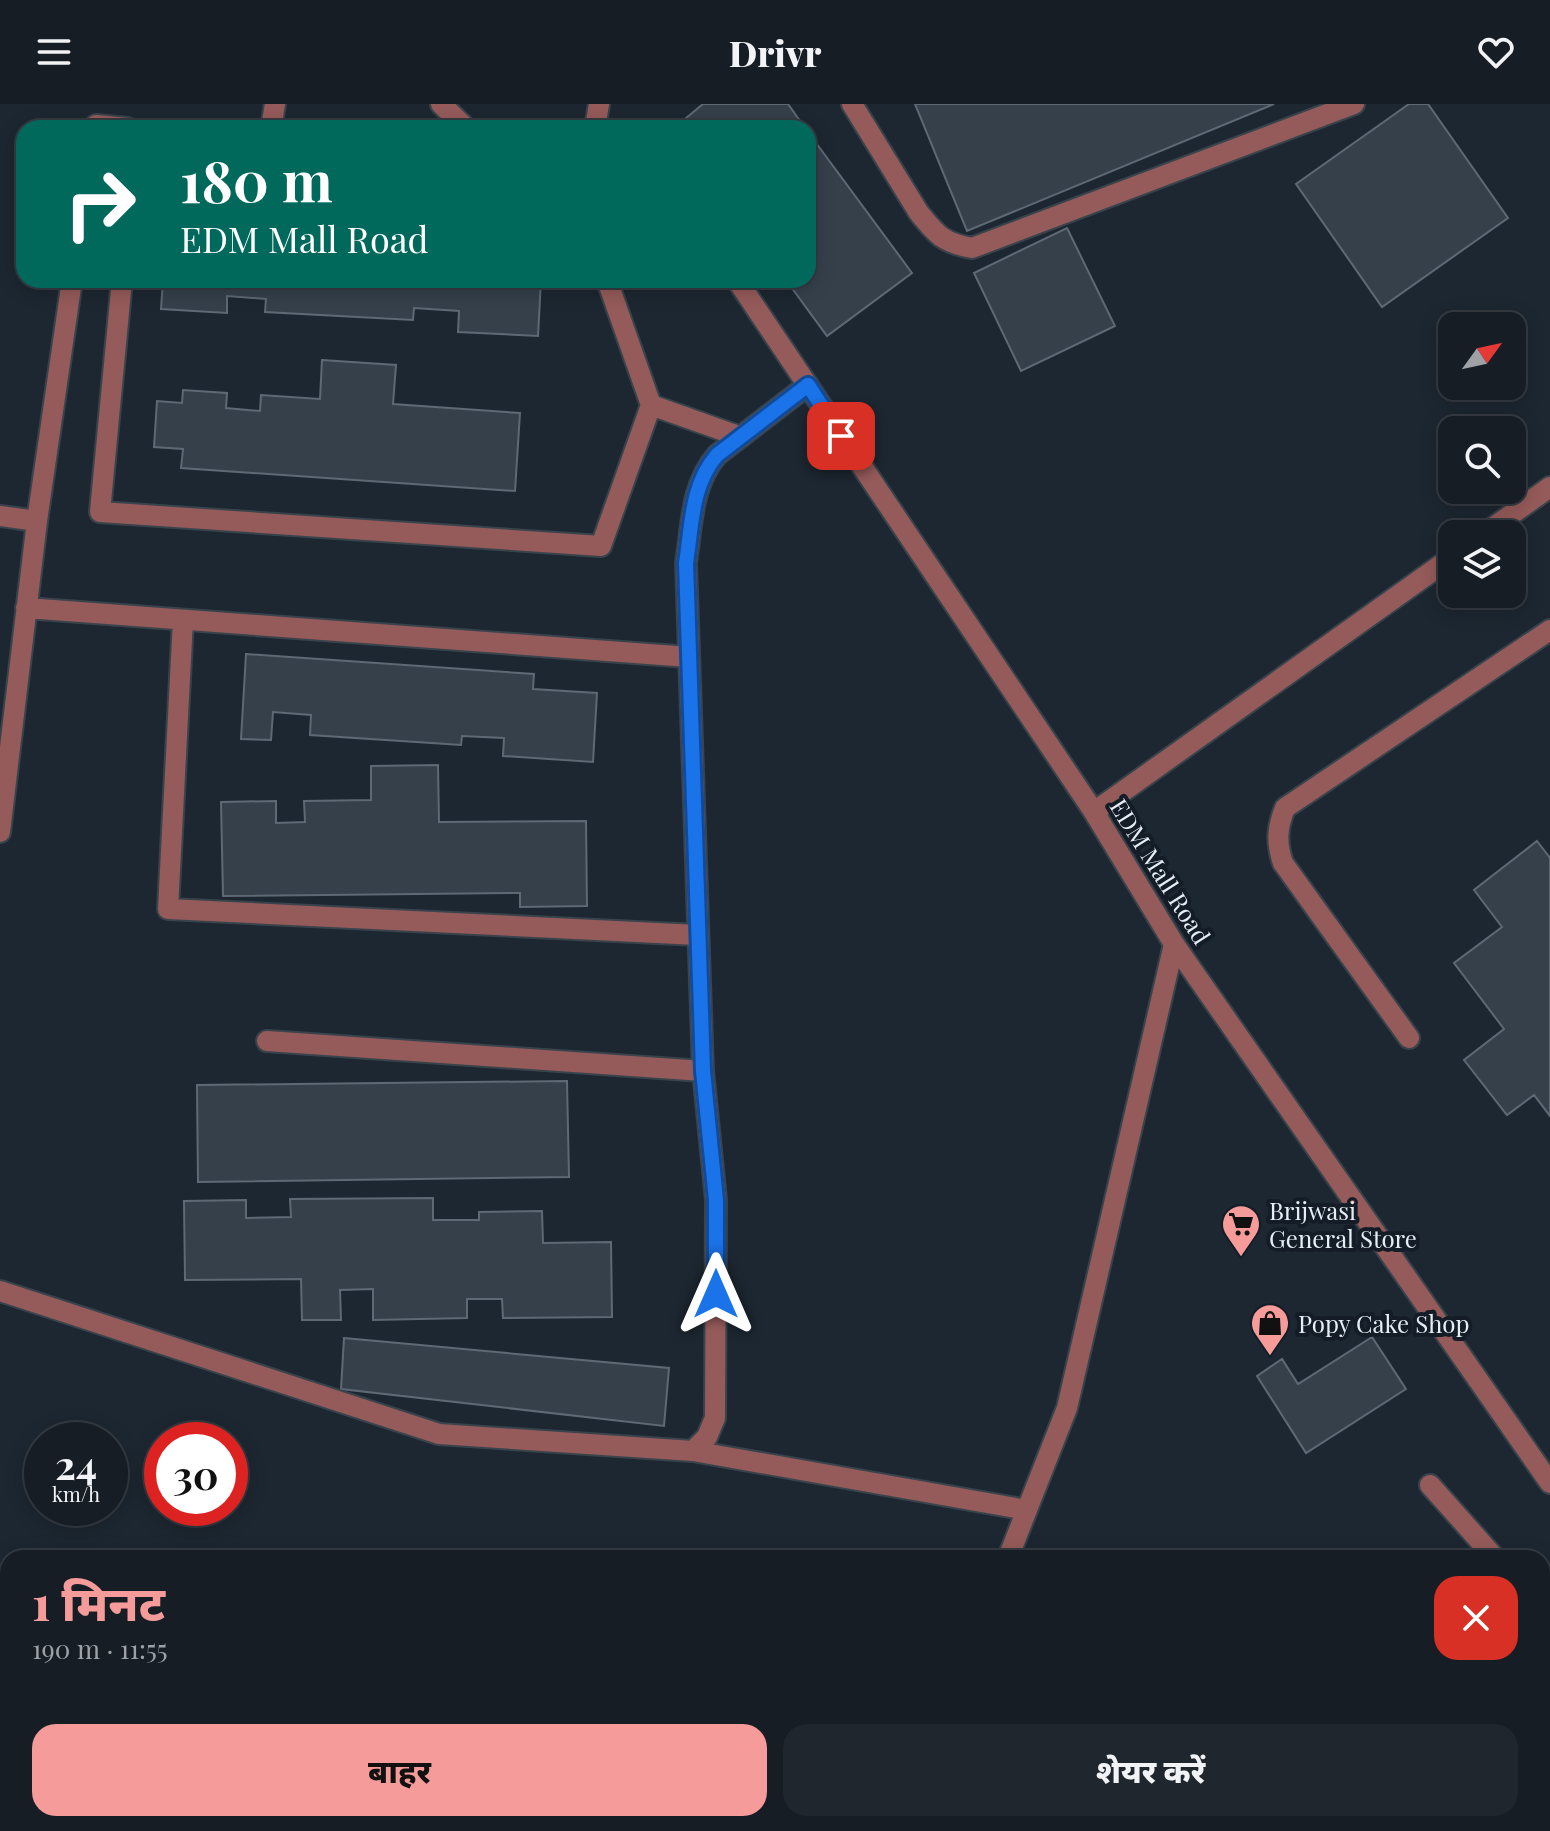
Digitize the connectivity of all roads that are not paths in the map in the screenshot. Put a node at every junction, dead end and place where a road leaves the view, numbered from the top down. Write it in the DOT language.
graph roads {
  1 [pos="441,104"];
  2 [pos="852,104"];
  3 [pos="1354,104"];
  4 [pos="458,120"];
  5 [pos="71,288"];
  6 [pos="121,288"];
  7 [pos="610,288"];
  8 [pos="742,288"];
  9 [pos="808,385"];
  10 [pos="651,405"];
  11 [pos="741,437"];
  12 [pos="1550,487"];
  13 [pos="0,516"];
  14 [pos="1504,520"];
  15 [pos="37,521"];
  16 [pos="1438,567"];
  17 [pos="26,608"];
  18 [pos="183,620"];
  19 [pos="1550,630"];
  20 [pos="689,657"];
  21 [pos="1094,812"];
  22 [pos="0,832"];
  23 [pos="698,935"];
  24 [pos="1174,944"];
  25 [pos="1409,1038"];
  26 [pos="267,1041"];
  27 [pos="703,1071"];
  28 [pos="0,1291"];
  29 [pos="693,1451"];
  30 [pos="1550,1483"];
  31 [pos="1430,1485"];
  32 [pos="1027,1510"];
  33 [pos="1011,1550"];
  34 [pos="1488,1550"];
  1 -- 4 [label="street"];
  2 -- 3 [label="street"];
  5 -- 15 [label="street"];
  6 -- 10 [label="street"];
  7 -- 10 [label="street"];
  8 -- 9 [label="street, EDM Mall Road"];
  9 -- 11 [label="street"];
  9 -- 21 [label="street, EDM Mall Road"];
  10 -- 11 [label="street"];
  11 -- 20 [label="street"];
  12 -- 14 [label="street"];
  13 -- 15 [label="street"];
  15 -- 17 [label="street"];
  16 -- 21 [label="street"];
  17 -- 18 [label="street"];
  17 -- 22 [label="street"];
  18 -- 20 [label="street"];
  18 -- 23 [label="street"];
  19 -- 25 [label="street"];
  20 -- 23 [label="street"];
  21 -- 24 [label="street, EDM Mall Road"];
  23 -- 27 [label="street"];
  24 -- 30 [label="street, EDM Mall Road"];
  24 -- 32 [label="street"];
  26 -- 27 [label="street"];
  27 -- 29 [label="street"];
  28 -- 29 [label="street"];
  29 -- 32 [label="street"];
  31 -- 34 [label="street"];
  32 -- 33 [label="street"];
}
